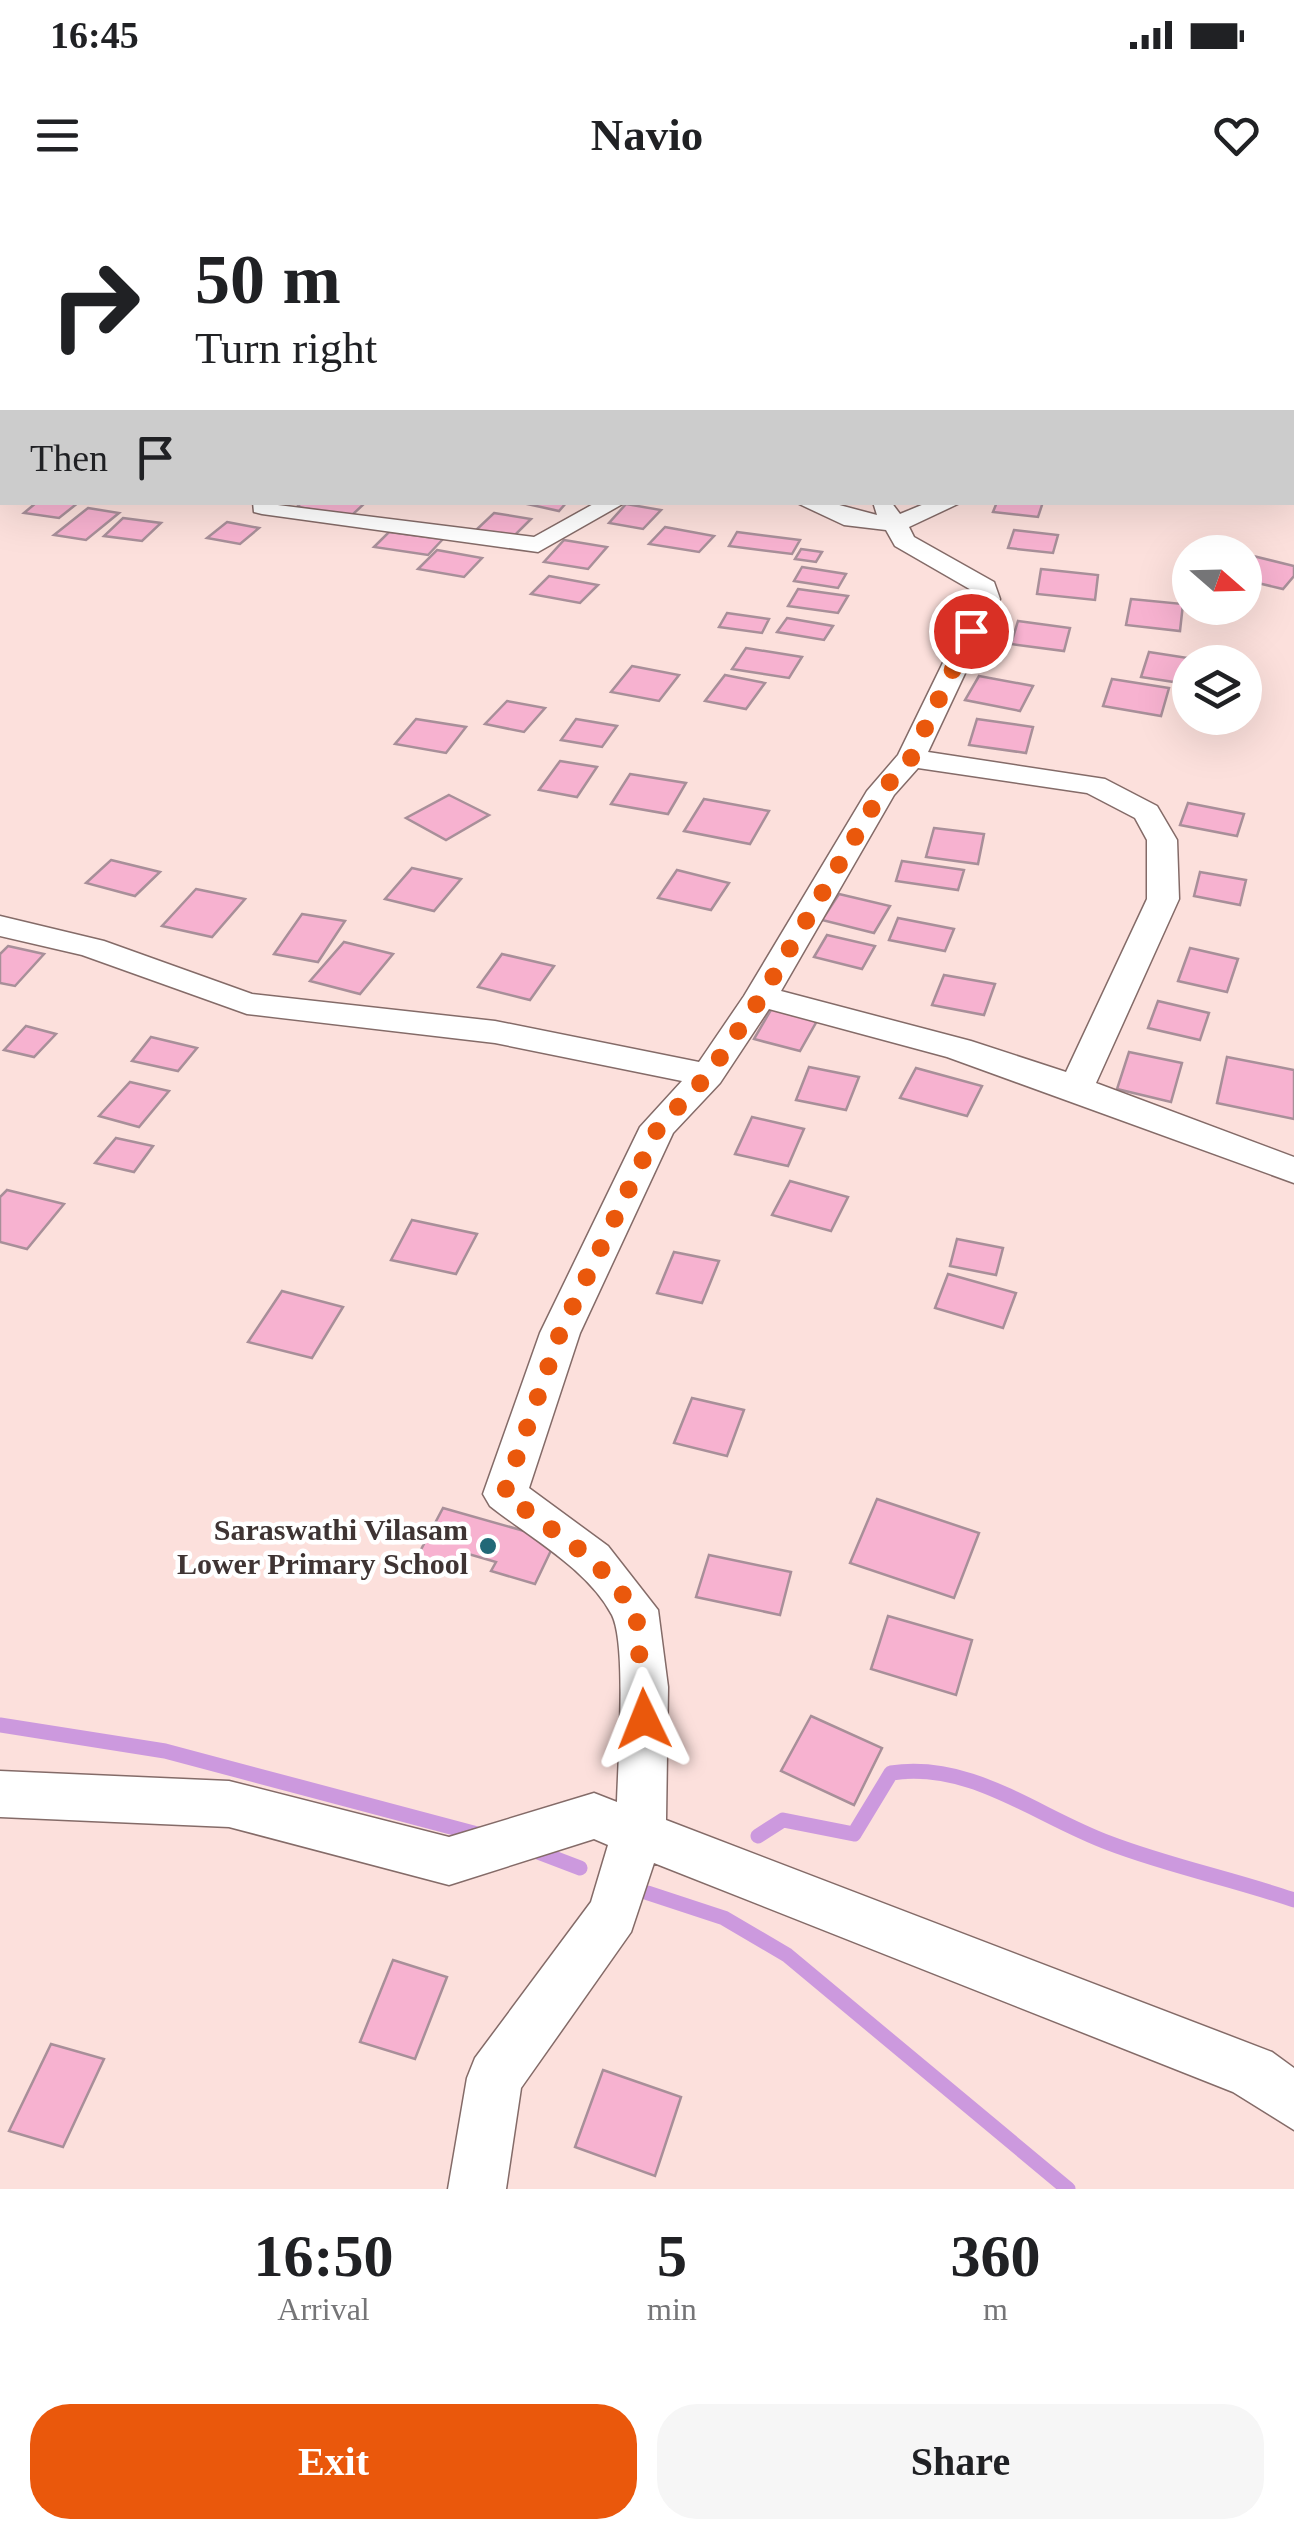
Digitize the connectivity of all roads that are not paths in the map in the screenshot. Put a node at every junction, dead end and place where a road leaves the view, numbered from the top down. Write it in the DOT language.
graph roads {
  1 [pos="609,505"];
  2 [pos="814,505"];
  3 [pos="934,505"];
  4 [pos="262,508"];
  5 [pos="888,513"];
  6 [pos="911,758"];
  7 [pos="0,926"];
  8 [pos="762,996"];
  9 [pos="708,1075"];
  10 [pos="1076,1088"];
  11 [pos="1294,1172"];
  12 [pos="0,1794"];
  13 [pos="638,1831"];
  14 [pos="1294,2102"];
  15 [pos="478,2189"];
  1 -- 4 [label="street"];
  2 -- 5 [label="street"];
  3 -- 5 [label="street"];
  5 -- 6 [label="street"];
  6 -- 8 [label="street"];
  6 -- 10 [label="street"];
  7 -- 9 [label="street"];
  8 -- 9 [label="street"];
  8 -- 10 [label="street"];
  9 -- 13 [label="street"];
  10 -- 11 [label="street"];
  12 -- 13 [label="street"];
  13 -- 14 [label="street"];
  13 -- 15 [label="street"];
}
